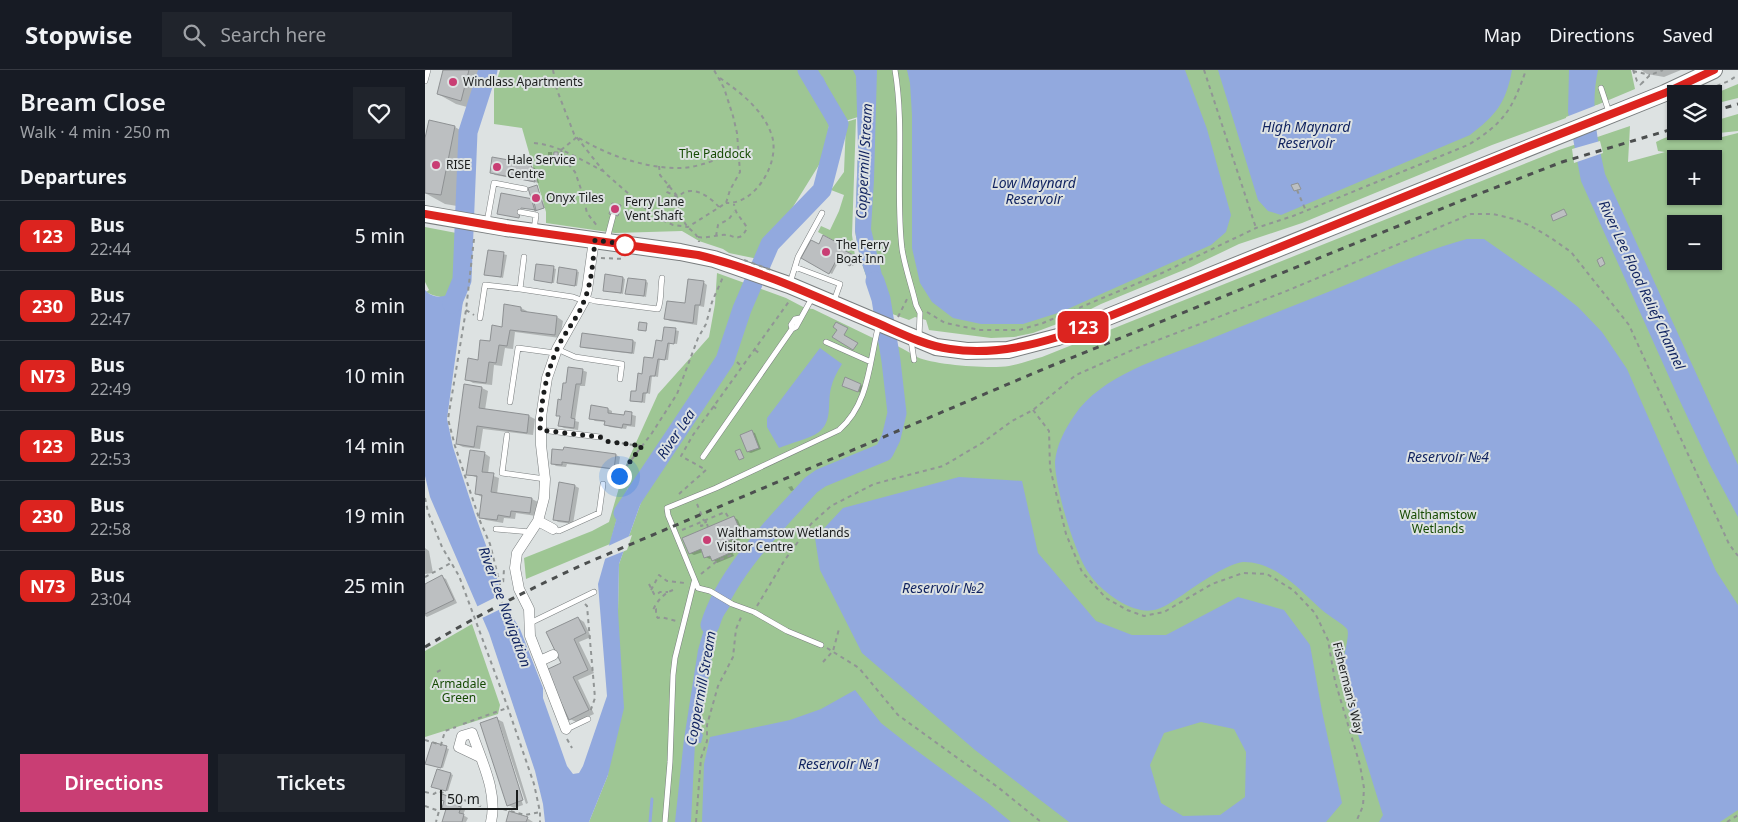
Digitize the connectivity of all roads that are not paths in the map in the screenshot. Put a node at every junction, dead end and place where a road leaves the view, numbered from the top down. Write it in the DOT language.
graph roads {
  1 [pos="429,70"];
  2 [pos="895,70"];
  3 [pos="1714,70"];
  4 [pos="425,81"];
  5 [pos="1601,88"];
  6 [pos="1609,115"];
  7 [pos="525,189"];
  8 [pos="490,207"];
  9 [pos="498,208"];
  10 [pos="520,212"];
  11 [pos="822,213"];
  12 [pos="425,214"];
  13 [pos="613,216"];
  14 [pos="534,228"];
  15 [pos="480,229"];
  16 [pos="600,237"];
  17 [pos="524,258"];
  18 [pos="795,266"];
  19 [pos="662,278"];
  20 [pos="520,289"];
  21 [pos="789,293"];
  22 [pos="813,295"];
  23 [pos="585,300"];
  24 [pos="833,304"];
  25 [pos="480,318"];
  26 [pos="892,330"];
  27 [pos="826,342"];
  28 [pos="556,351"];
  29 [pos="914,360"];
  30 [pos="871,362"];
  31 [pos="620,379"];
  32 [pos="510,402"];
  33 [pos="540,430"];
  34 [pos="507,436"];
  35 [pos="600,437"];
  36 [pos="703,457"];
  37 [pos="545,479"];
  38 [pos="603,484"];
  39 [pos="538,521"];
  40 [pos="553,528"];
  41 [pos="496,529"];
  42 [pos="531,532"];
  43 [pos="694,582"];
  44 [pos="594,592"];
  45 [pos="529,624"];
  46 [pos="821,645"];
  47 [pos="553,655"];
  48 [pos="540,661"];
  49 [pos="588,719"];
  50 [pos="566,729"];
  51 [pos="480,757"];
  52 [pos="491,822"];
  53 [pos="665,822"];
  1 -- 4 [label="lane"];
  2 -- 26 [label="lane"];
  3 -- 6 [label="main road"];
  5 -- 6 [label="lane"];
  6 -- 26 [label="main road"];
  7 -- 8 [label="lane"];
  8 -- 9 [label="lane"];
  8 -- 15 [label="lane"];
  10 -- 14 [label="lane"];
  11 -- 18 [label="lane"];
  12 -- 15 [label="main road"];
  13 -- 16 [label="lane"];
  14 -- 15 [label="main road"];
  14 -- 16 [label="main road"];
  16 -- 21 [label="main road"];
  16 -- 23 [label="street"];
  17 -- 20 [label="lane"];
  18 -- 21 [label="lane"];
  18 -- 24 [label="lane"];
  19 -- 23 [label="lane"];
  20 -- 23 [label="lane"];
  20 -- 25 [label="lane"];
  21 -- 22 [label="main road"];
  22 -- 24 [label="main road"];
  22 -- 36 [label="lane"];
  23 -- 28 [label="street"];
  24 -- 26 [label="main road"];
  26 -- 29 [label="lane"];
  26 -- 30 [label="lane"];
  27 -- 30 [label="lane"];
  28 -- 31 [label="lane"];
  28 -- 32 [label="lane"];
  28 -- 33 [label="street"];
  30 -- 43 [label="lane"];
  33 -- 35 [label="lane"];
  33 -- 37 [label="street"];
  34 -- 37 [label="lane"];
  37 -- 39 [label="street"];
  38 -- 40 [label="lane"];
  39 -- 40 [label="street"];
  39 -- 42 [label="street"];
  41 -- 42 [label="lane"];
  42 -- 45 [label="street"];
  43 -- 46 [label="lane"];
  43 -- 53 [label="lane"];
  44 -- 45 [label="lane"];
  45 -- 48 [label="street"];
  47 -- 48 [label="street"];
  48 -- 50 [label="street"];
  49 -- 50 [label="lane"];
  51 -- 52 [label="street"];
}
